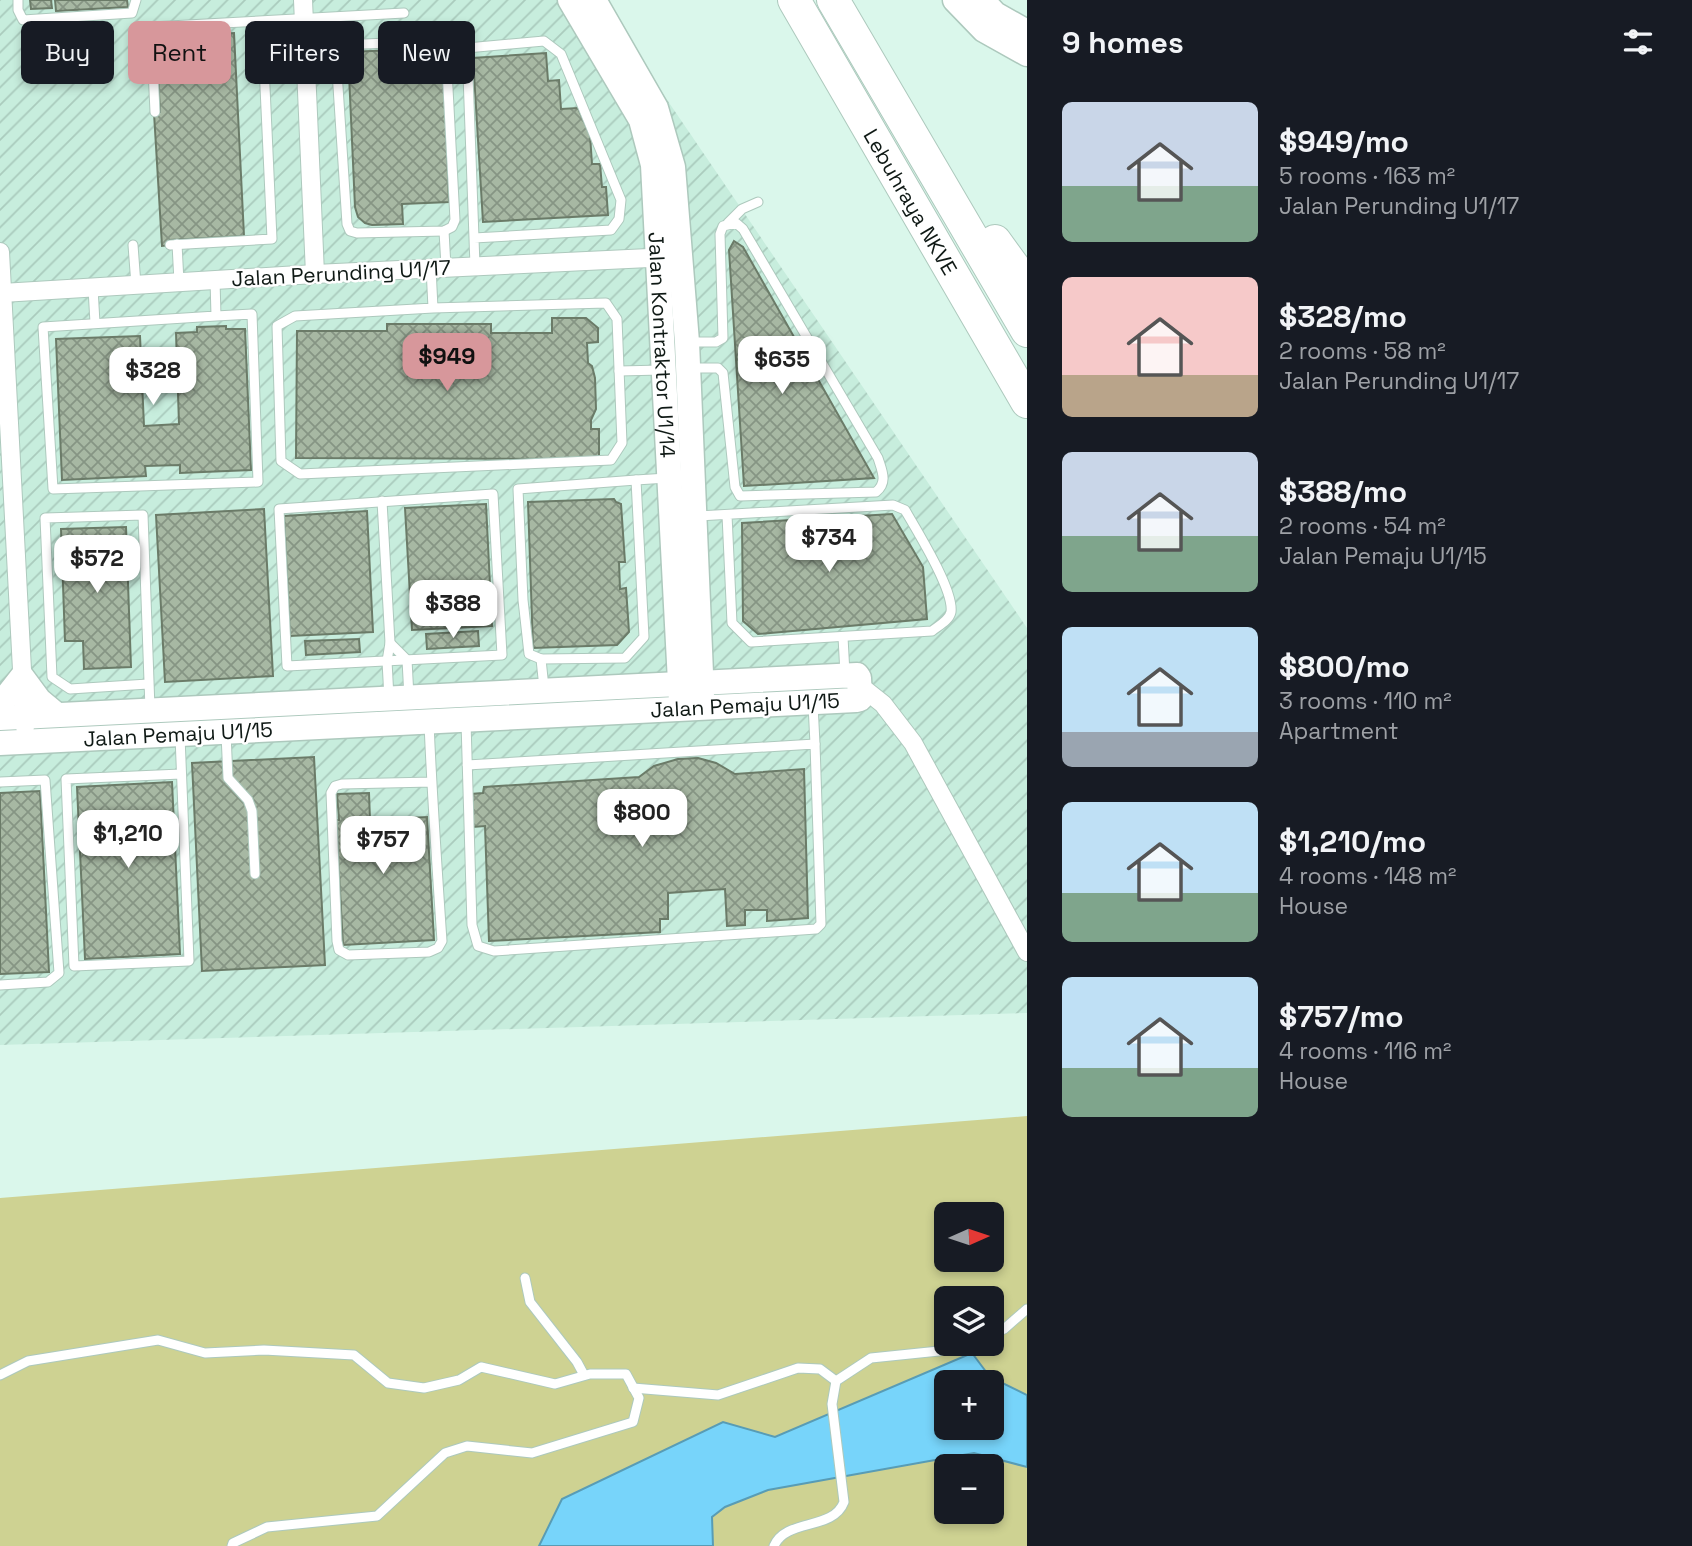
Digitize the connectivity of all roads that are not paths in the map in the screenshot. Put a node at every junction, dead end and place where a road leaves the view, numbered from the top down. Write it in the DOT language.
graph roads {
  1 [pos="18,0"];
  2 [pos="135,0"];
  3 [pos="303,0"];
  4 [pos="570,0"];
  5 [pos="594,0"];
  6 [pos="793,0"];
  7 [pos="835,0"];
  8 [pos="955,0"];
  9 [pos="982,0"];
  10 [pos="404,13"];
  11 [pos="304,19"];
  12 [pos="276,21"];
  13 [pos="245,23"];
  14 [pos="1027,32"];
  15 [pos="1027,54"];
  16 [pos="265,84"];
  17 [pos="155,113"];
  18 [pos="758,202"];
  19 [pos="728,223"];
  20 [pos="444,231"];
  21 [pos="474,238"];
  22 [pos="134,245"];
  23 [pos="0,252"];
  24 [pos="669,257"];
  25 [pos="475,266"];
  26 [pos="438,267"];
  27 [pos="315,274"];
  28 [pos="215,280"];
  29 [pos="179,282"];
  30 [pos="136,285"];
  31 [pos="1027,285"];
  32 [pos="93,288"];
  33 [pos="2,293"];
  34 [pos="433,309"];
  35 [pos="216,316"];
  36 [pos="95,323"];
  37 [pos="1027,331"];
  38 [pos="687,342"];
  39 [pos="676,369"];
  40 [pos="619,371"];
  41 [pos="1027,402"];
  42 [pos="5,477"];
  43 [pos="669,478"];
  44 [pos="636,480"];
  45 [pos="382,501"];
  46 [pos="6,509"];
  47 [pos="727,515"];
  48 [pos="694,516"];
  49 [pos="843,638"];
  50 [pos="390,643"];
  51 [pos="541,659"];
  52 [pos="407,660"];
  53 [pos="387,661"];
  54 [pos="22,677"];
  55 [pos="852,681"];
  56 [pos="148,684"];
  57 [pos="544,691"];
  58 [pos="691,696"];
  59 [pos="399,700"];
  60 [pos="813,702"];
  61 [pos="0,705"];
  62 [pos="150,711"];
  63 [pos="57,715"];
  64 [pos="12,717"];
  65 [pos="466,719"];
  66 [pos="429,721"];
  67 [pos="226,732"];
  68 [pos="180,734"];
  69 [pos="25,742"];
  70 [pos="0,743"];
  71 [pos="815,744"];
  72 [pos="467,765"];
  73 [pos="181,774"];
  74 [pos="0,782"];
  75 [pos="432,782"];
  76 [pos="255,874"];
  77 [pos="1027,952"];
  78 [pos="0,985"];
  79 [pos="524,1278"];
  80 [pos="1027,1309"];
  81 [pos="1004,1329"];
  82 [pos="934,1352"];
  83 [pos="0,1375"];
  84 [pos="584,1375"];
  85 [pos="836,1381"];
  86 [pos="634,1388"];
  87 [pos="232,1546"];
  88 [pos="774,1546"];
  1 -- 2 [label="lane"];
  3 -- 11 [label="street"];
  4 -- 24 [label="street, Jalan Kontraktor U1/14"];
  5 -- 24 [label="street, Jalan Kontraktor U1/14"];
  6 -- 41 [label="highway, Lebuhraya NKVE"];
  7 -- 31 [label="highway"];
  7 -- 37 [label="highway, Lebuhraya NKVE"];
  8 -- 15 [label="street"];
  9 -- 14 [label="street"];
  10 -- 11 [label="lane"];
  11 -- 12 [label="lane"];
  11 -- 27 [label="street"];
  13 -- 17 [label="lane"];
  16 -- 29 [label="lane"];
  18 -- 19 [label="lane"];
  19 -- 38 [label="lane"];
  19 -- 39 [label="lane"];
  20 -- 20 [label="lane"];
  20 -- 26 [label="lane"];
  21 -- 21 [label="lane"];
  21 -- 25 [label="lane"];
  22 -- 30 [label="lane"];
  23 -- 33 [label="street"];
  24 -- 25 [label="street, Jalan Perunding U1/17"];
  24 -- 38 [label="street, Jalan Kontraktor U1/14"];
  24 -- 39 [label="street, Jalan Kontraktor U1/14"];
  25 -- 26 [label="street, Jalan Perunding U1/17"];
  26 -- 27 [label="street, Jalan Perunding U1/17"];
  26 -- 34 [label="lane"];
  27 -- 28 [label="street, Jalan Perunding U1/17"];
  28 -- 29 [label="street, Jalan Perunding U1/17"];
  28 -- 35 [label="lane"];
  29 -- 30 [label="street, Jalan Perunding U1/17"];
  30 -- 32 [label="street, Jalan Perunding U1/17"];
  32 -- 33 [label="street, Jalan Perunding U1/17"];
  32 -- 36 [label="lane"];
  33 -- 42 [label="street"];
  34 -- 40 [label="lane"];
  34 -- 40 [label="lane"];
  35 -- 36 [label="lane"];
  35 -- 36 [label="lane"];
  38 -- 39 [label="street, Jalan Kontraktor U1/14"];
  39 -- 40 [label="lane"];
  39 -- 43 [label="street, Jalan Kontraktor U1/14"];
  39 -- 48 [label="street, Jalan Kontraktor U1/14"];
  42 -- 46 [label="street"];
  43 -- 44 [label="lane"];
  43 -- 58 [label="street, Jalan Kontraktor U1/14"];
  44 -- 51 [label="lane"];
  44 -- 51 [label="lane"];
  45 -- 50 [label="lane"];
  45 -- 52 [label="lane"];
  45 -- 53 [label="lane"];
  46 -- 54 [label="street"];
  47 -- 48 [label="lane"];
  47 -- 49 [label="lane"];
  47 -- 49 [label="lane"];
  48 -- 58 [label="street, Jalan Kontraktor U1/14"];
  49 -- 55 [label="lane"];
  50 -- 52 [label="lane"];
  50 -- 53 [label="lane"];
  51 -- 57 [label="lane"];
  52 -- 53 [label="lane"];
  52 -- 59 [label="lane"];
  53 -- 59 [label="lane"];
  54 -- 61 [label="street"];
  54 -- 63 [label="street"];
  54 -- 64 [label="street"];
  55 -- 58 [label="street, Jalan Pemaju U1/15"];
  55 -- 60 [label="street, Jalan Pemaju U1/15"];
  55 -- 77 [label="street"];
  56 -- 56 [label="lane"];
  56 -- 62 [label="lane"];
  57 -- 58 [label="street, Jalan Pemaju U1/15"];
  57 -- 59 [label="street, Jalan Pemaju U1/15"];
  58 -- 60 [label="street, Jalan Pemaju U1/15"];
  58 -- 65 [label="street, Jalan Pemaju U1/15"];
  59 -- 62 [label="street, Jalan Pemaju U1/15"];
  60 -- 71 [label="lane"];
  62 -- 63 [label="street, Jalan Pemaju U1/15"];
  63 -- 64 [label="street, Jalan Pemaju U1/15"];
  64 -- 69 [label="street"];
  65 -- 66 [label="street, Jalan Pemaju U1/15"];
  65 -- 72 [label="lane"];
  66 -- 67 [label="street, Jalan Pemaju U1/15"];
  66 -- 75 [label="lane"];
  67 -- 68 [label="street, Jalan Pemaju U1/15"];
  67 -- 76 [label="lane"];
  68 -- 69 [label="street, Jalan Pemaju U1/15"];
  68 -- 73 [label="lane"];
  69 -- 70 [label="street, Jalan Pemaju U1/15"];
  71 -- 72 [label="lane"];
  71 -- 72 [label="lane"];
  73 -- 73 [label="lane"];
  74 -- 78 [label="lane"];
  75 -- 75 [label="lane"];
  79 -- 84 [label="lane"];
  80 -- 81 [label="lane"];
  82 -- 85 [label="lane"];
  83 -- 84 [label="lane"];
  84 -- 86 [label="lane"];
  85 -- 86 [label="lane"];
  85 -- 88 [label="lane"];
  86 -- 87 [label="lane"];
}
